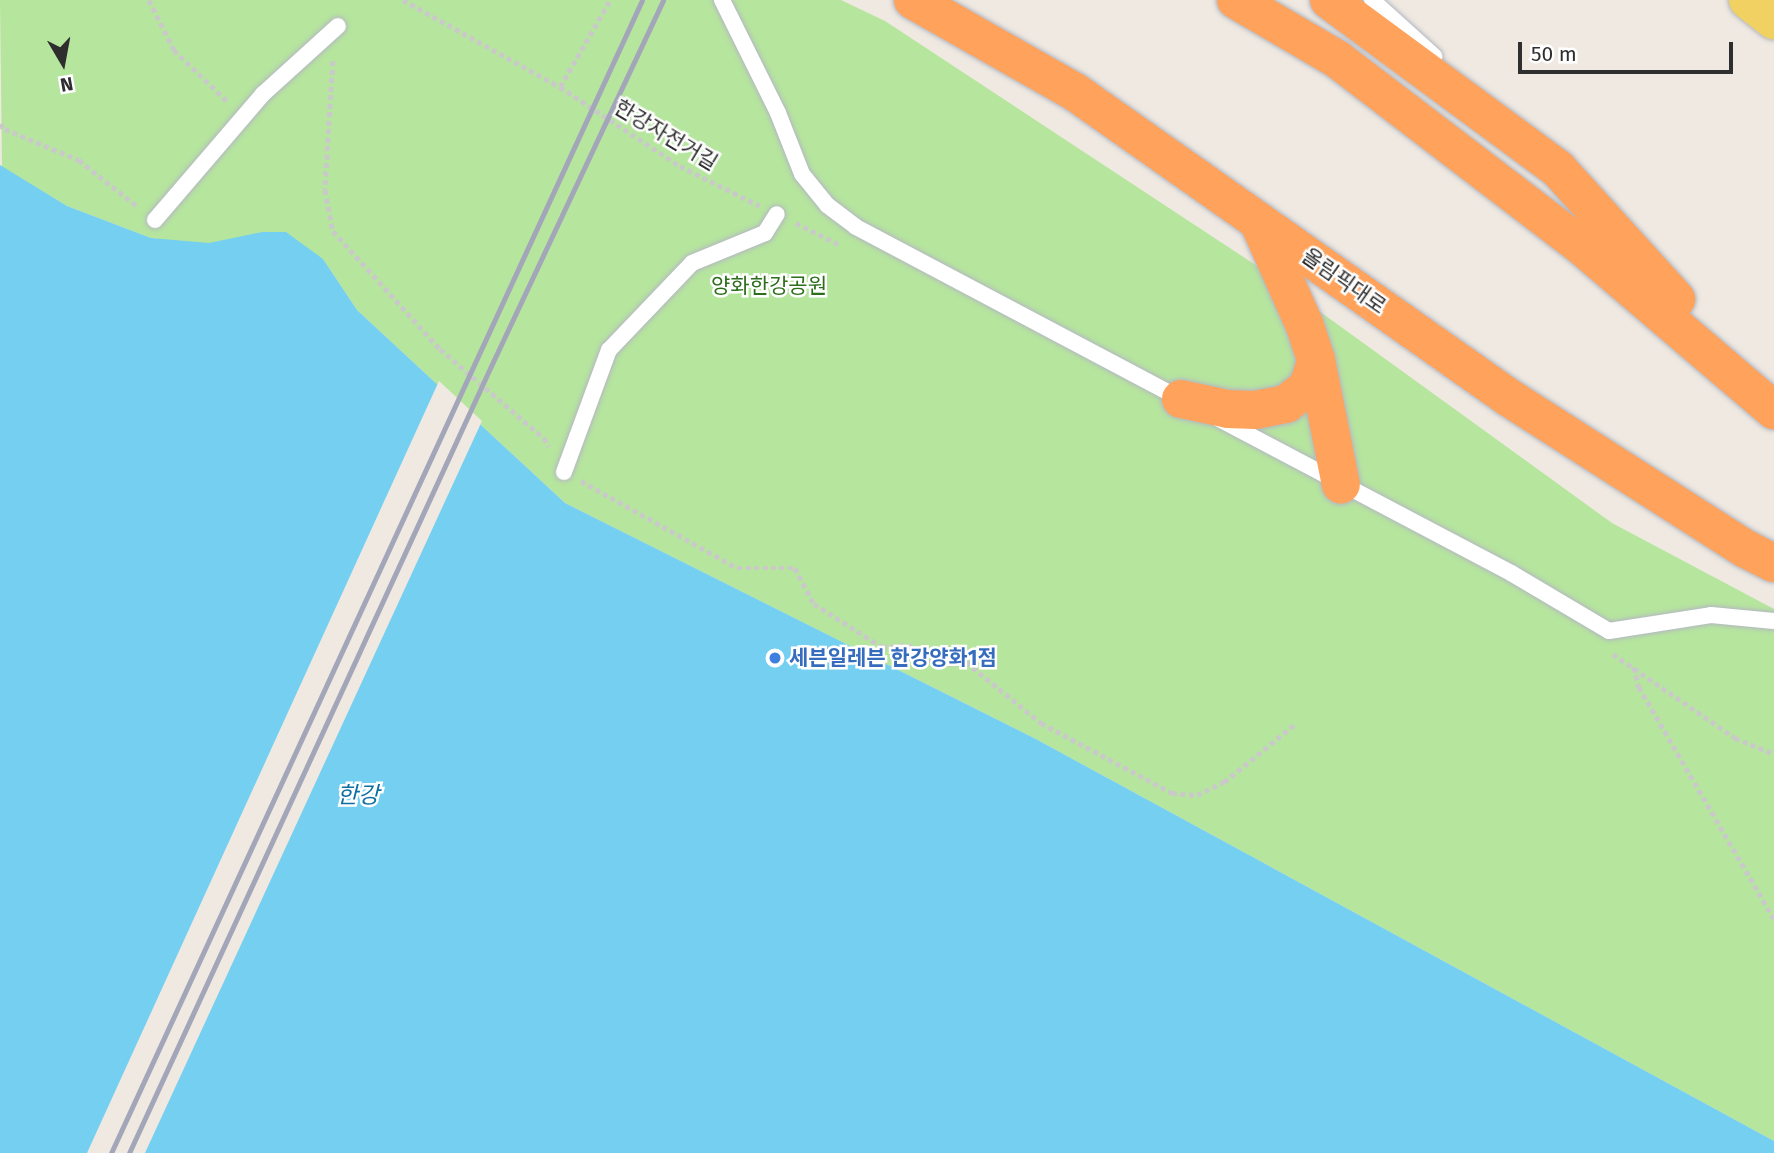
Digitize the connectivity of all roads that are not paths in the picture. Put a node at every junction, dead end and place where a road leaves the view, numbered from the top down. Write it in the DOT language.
graph roads {
  1 [pos="722,0"];
  2 [pos="913,0"];
  3 [pos="1236,0"];
  4 [pos="1329,0"];
  5 [pos="1372,0"];
  6 [pos="1748,0"];
  7 [pos="1774,20"];
  8 [pos="338,26"];
  9 [pos="1558,169"];
  10 [pos="777,214"];
  11 [pos="155,220"];
  12 [pos="1258,221"];
  13 [pos="1316,360"];
  14 [pos="1181,399"];
  15 [pos="1774,410"];
  16 [pos="564,472"];
  17 [pos="1342,485"];
  18 [pos="1774,563"];
  19 [pos="1774,621"];
  1 -- 14 [label="lane"];
  2 -- 12 [label="highway, 올림픽대로"];
  3 -- 15 [label="highway"];
  4 -- 9 [label="highway"];
  5 -- 9 [label="lane"];
  6 -- 7 [label="main road"];
  8 -- 11 [label="lane"];
  9 -- 15 [label="highway"];
  10 -- 16 [label="lane"];
  12 -- 13 [label="highway"];
  12 -- 18 [label="highway, 올림픽대로"];
  13 -- 14 [label="highway"];
  13 -- 17 [label="highway"];
  14 -- 17 [label="lane"];
  17 -- 19 [label="lane"];
}
